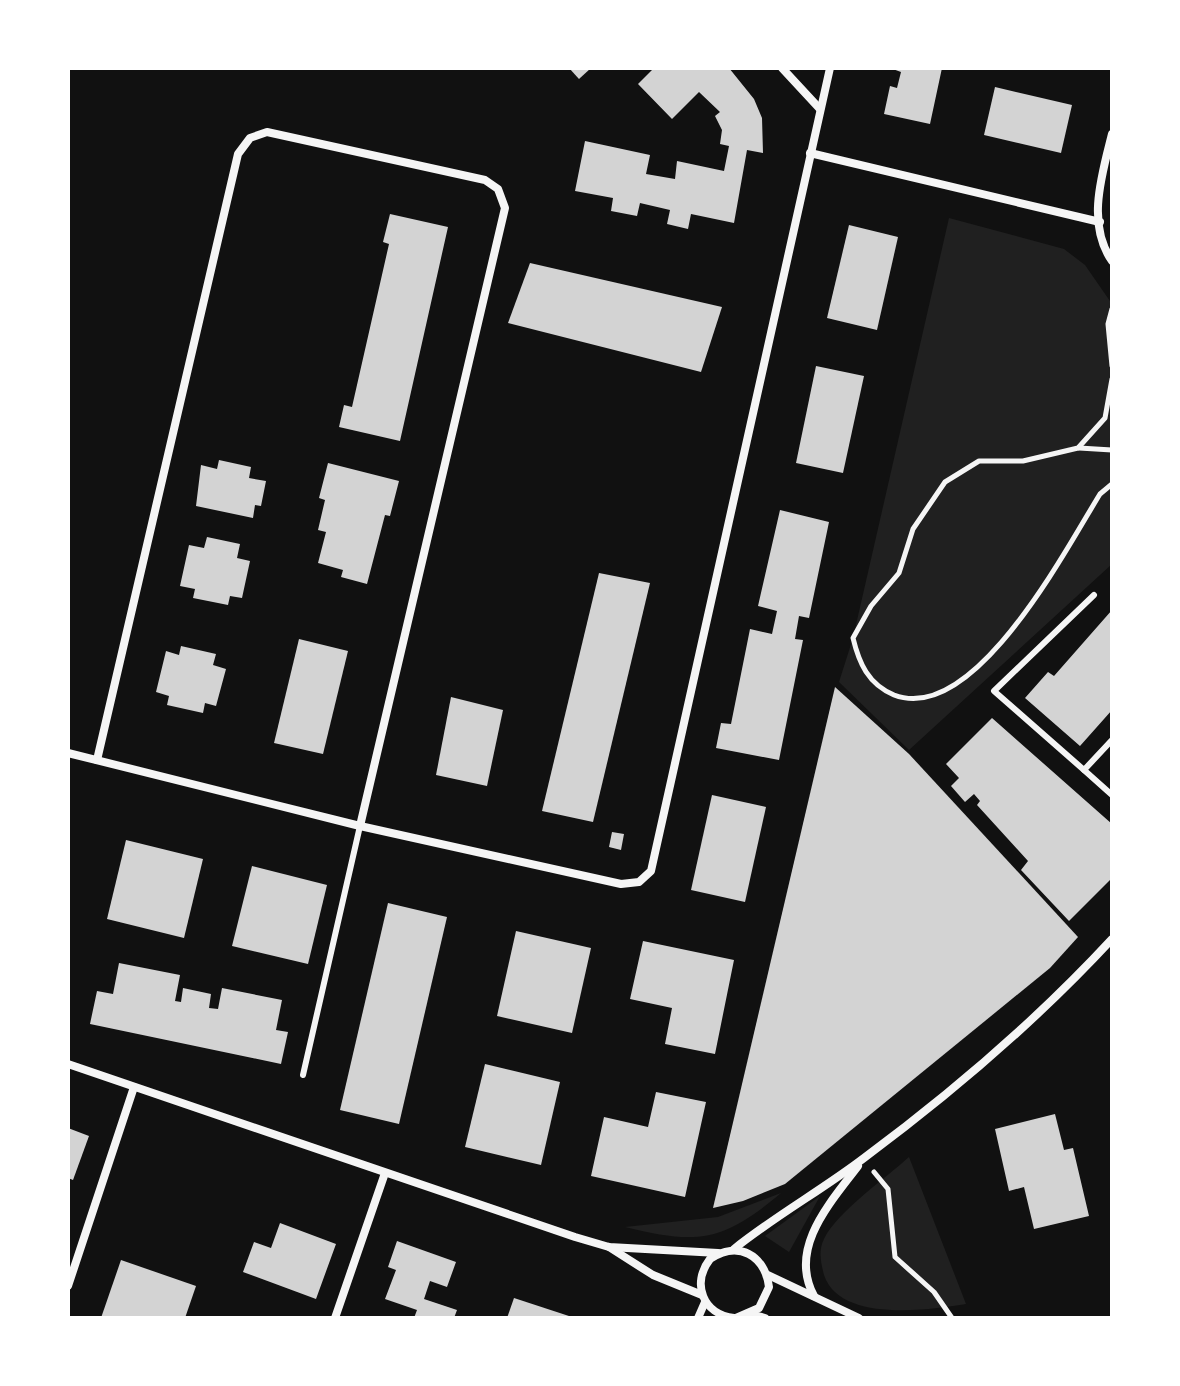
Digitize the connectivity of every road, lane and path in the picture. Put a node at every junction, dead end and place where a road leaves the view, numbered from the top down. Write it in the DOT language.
graph roads {
  1 [pos="782,68"];
  2 [pos="830,68"];
  3 [pos="820,109"];
  4 [pos="1112,134"];
  5 [pos="810,153"];
  6 [pos="1100,222"];
  7 [pos="1112,261"];
  8 [pos="1112,309"];
  9 [pos="1112,366"];
  10 [pos="1112,379"];
  11 [pos="1078,448"];
  12 [pos="1112,450"];
  13 [pos="1112,484"];
  14 [pos="1094,595"];
  15 [pos="1112,740"];
  16 [pos="68,753"];
  17 [pos="97,760"];
  18 [pos="1084,770"];
  19 [pos="1112,795"];
  20 [pos="360,826"];
  21 [pos="1112,939"];
  22 [pos="68,1064"];
  23 [pos="303,1075"];
  24 [pos="134,1087"];
  25 [pos="864,1159"];
  26 [pos="385,1173"];
  27 [pos="609,1247"];
  28 [pos="734,1249"];
  29 [pos="718,1253"];
  30 [pos="768,1275"];
  31 [pos="68,1286"];
  32 [pos="814,1296"];
  33 [pos="704,1299"];
  34 [pos="750,1314"];
  35 [pos="335,1318"];
  36 [pos="698,1318"];
  37 [pos="735,1318"];
  38 [pos="765,1318"];
  39 [pos="859,1318"];
  40 [pos="952,1318"];
  1 -- 3 [label="street"];
  2 -- 3 [label="street"];
  3 -- 5 [label="street"];
  4 -- 6 [label="street"];
  5 -- 6 [label="street"];
  5 -- 20 [label="street"];
  6 -- 7 [label="street"];
  8 -- 9 [label="path"];
  10 -- 11 [label="path"];
  11 -- 12 [label="path"];
  11 -- 13 [label="path"];
  14 -- 18 [label="lane"];
  15 -- 18 [label="lane"];
  16 -- 17 [label="street"];
  17 -- 20 [label="street"];
  17 -- 20 [label="street"];
  18 -- 19 [label="lane"];
  20 -- 23 [label="lane"];
  21 -- 25 [label="street"];
  22 -- 24 [label="street"];
  24 -- 26 [label="street"];
  24 -- 31 [label="street"];
  25 -- 28 [label="street"];
  25 -- 32 [label="street"];
  25 -- 40 [label="path"];
  26 -- 27 [label="street"];
  26 -- 35 [label="street"];
  27 -- 29 [label="street"];
  27 -- 33 [label="street"];
  28 -- 29 [label="street"];
  28 -- 30 [label="street"];
  29 -- 33 [label="street"];
  30 -- 32 [label="street"];
  30 -- 34 [label="street"];
  32 -- 39 [label="street"];
  33 -- 36 [label="street"];
  33 -- 37 [label="street"];
  34 -- 37 [label="street"];
  34 -- 38 [label="street"];
}
